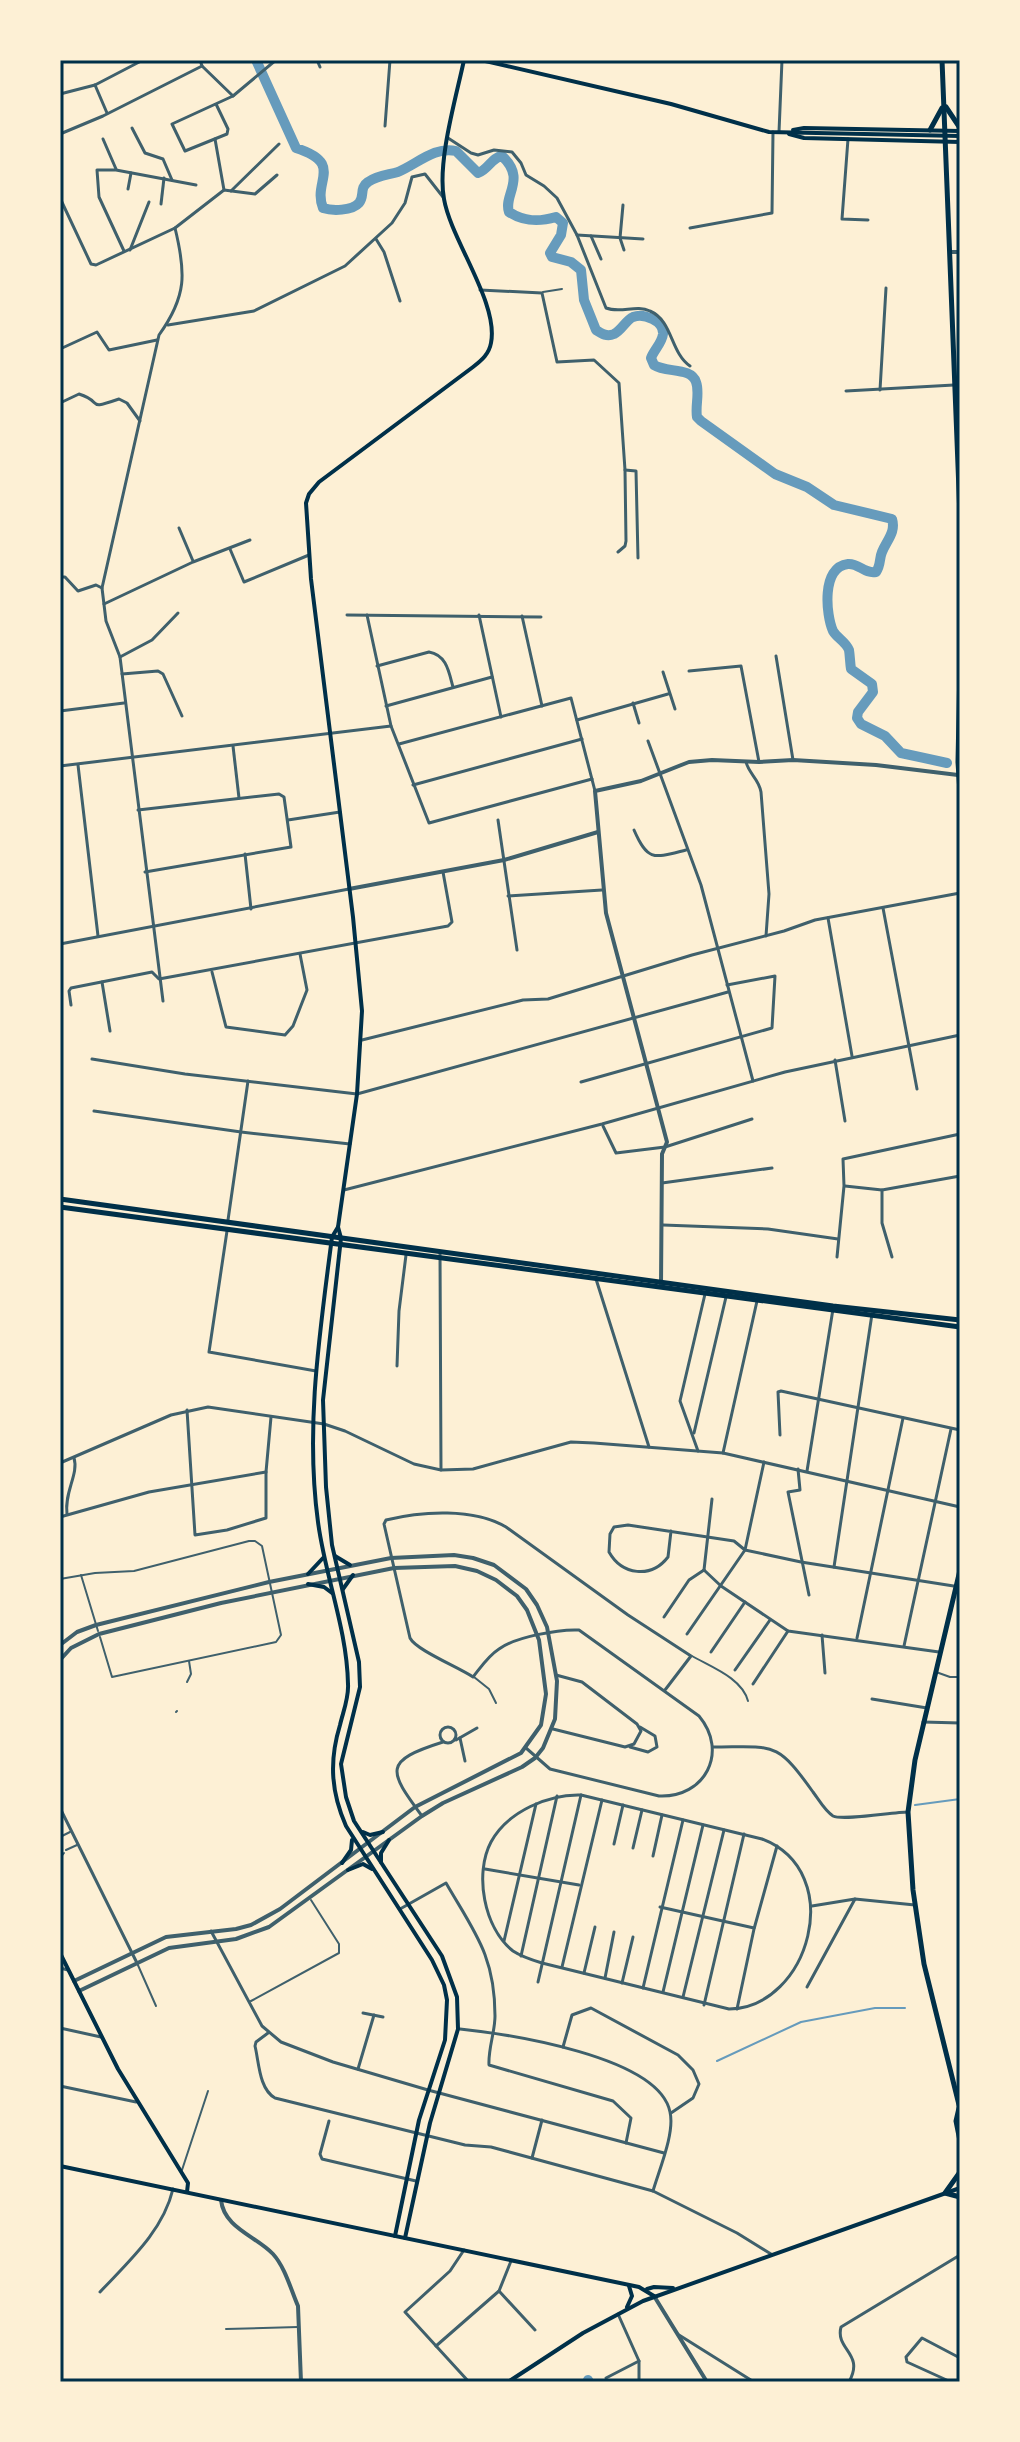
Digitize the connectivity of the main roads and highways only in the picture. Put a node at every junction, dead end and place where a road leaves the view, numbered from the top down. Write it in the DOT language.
graph roads {
  1 [pos="464,60"];
  2 [pos="481,60"];
  3 [pos="942,60"];
  4 [pos="944,103"];
  5 [pos="930,130"];
  6 [pos="945,130"];
  7 [pos="778,132"];
  8 [pos="960,134"];
  9 [pos="946,142"];
  10 [pos="957,354"];
  11 [pos="960,516"];
  12 [pos="960,666"];
  13 [pos="958,772"];
  14 [pos="960,792"];
  15 [pos="60,1199"];
  16 [pos="60,1207"];
  17 [pos="227,1226"];
  18 [pos="338,1227"];
  19 [pos="332,1240"];
  20 [pos="341,1241"];
  21 [pos="440,1255"];
  22 [pos="758,1298"];
  23 [pos="833,1309"];
  24 [pos="960,1320"];
  25 [pos="960,1327"];
  26 [pos="334,1554"];
  27 [pos="324,1556"];
  28 [pos="350,1565"];
  29 [pos="960,1570"];
  30 [pos="308,1574"];
  31 [pos="353,1575"];
  32 [pos="308,1584"];
  33 [pos="958,1586"];
  34 [pos="343,1591"];
  35 [pos="332,1593"];
  36 [pos="360,1831"];
  37 [pos="383,1832"];
  38 [pos="353,1837"];
  39 [pos="389,1840"];
  40 [pos="342,1863"];
  41 [pos="382,1864"];
  42 [pos="348,1870"];
  43 [pos="374,1870"];
  44 [pos="60,1953"];
  45 [pos="960,2106"];
  46 [pos="960,2141"];
  47 [pos="60,2166"];
  48 [pos="960,2172"];
  49 [pos="960,2188"];
  50 [pos="187,2192"];
  51 [pos="945,2193"];
  52 [pos="960,2197"];
  53 [pos="395,2236"];
  54 [pos="405,2238"];
  55 [pos="627,2285"];
  56 [pos="676,2289"];
  57 [pos="646,2290"];
  58 [pos="654,2296"];
  59 [pos="626,2309"];
  60 [pos="508,2382"];
  1 -- 18 [label="main road"];
  2 -- 7 [label="main road"];
  3 -- 4 [label="main road"];
  4 -- 5 [label="main road"];
  4 -- 6 [label="main road"];
  4 -- 8 [label="main road"];
  5 -- 6 [label="main road"];
  5 -- 7 [label="main road"];
  6 -- 8 [label="main road"];
  6 -- 9 [label="main road"];
  7 -- 8 [label="main road"];
  7 -- 9 [label="main road"];
  8 -- 9 [label="main road"];
  9 -- 10 [label="main road"];
  10 -- 11 [label="main road"];
  12 -- 13 [label="main road"];
  13 -- 14 [label="main road"];
  15 -- 17 [label="main road"];
  16 -- 17 [label="main road"];
  17 -- 19 [label="main road"];
  18 -- 19 [label="main road"];
  18 -- 20 [label="main road"];
  19 -- 20 [label="main road"];
  19 -- 27 [label="main road"];
  20 -- 21 [label="main road"];
  20 -- 26 [label="main road"];
  21 -- 22 [label="main road"];
  21 -- 22 [label="main road"];
  22 -- 23 [label="main road"];
  23 -- 24 [label="main road"];
  23 -- 25 [label="main road"];
  26 -- 28 [label="main road"];
  26 -- 34 [label="main road"];
  27 -- 30 [label="main road"];
  27 -- 35 [label="main road"];
  29 -- 33 [label="main road"];
  31 -- 34 [label="main road"];
  32 -- 35 [label="main road"];
  33 -- 45 [label="main road"];
  34 -- 36 [label="main road"];
  35 -- 38 [label="main road"];
  36 -- 37 [label="main road"];
  36 -- 41 [label="main road"];
  38 -- 40 [label="main road"];
  38 -- 43 [label="main road"];
  39 -- 41 [label="main road"];
  41 -- 54 [label="main road"];
  42 -- 43 [label="main road"];
  43 -- 53 [label="main road"];
  44 -- 50 [label="main road"];
  45 -- 46 [label="main road"];
  47 -- 50 [label="main road"];
  48 -- 51 [label="main road"];
  49 -- 51 [label="main road"];
  50 -- 53 [label="main road"];
  51 -- 52 [label="main road"];
  51 -- 56 [label="main road"];
  53 -- 54 [label="main road"];
  54 -- 55 [label="main road"];
  55 -- 57 [label="main road"];
  55 -- 59 [label="main road"];
  56 -- 57 [label="main road"];
  56 -- 58 [label="main road"];
  57 -- 58 [label="main road"];
  58 -- 59 [label="main road"];
  59 -- 60 [label="main road"];
}
